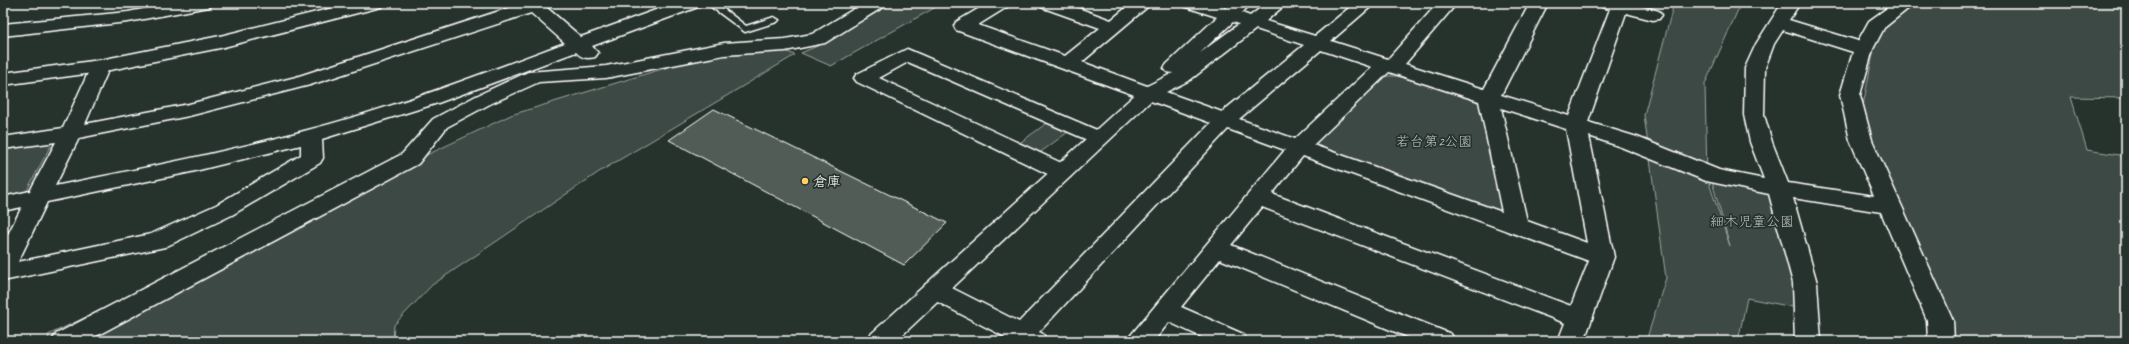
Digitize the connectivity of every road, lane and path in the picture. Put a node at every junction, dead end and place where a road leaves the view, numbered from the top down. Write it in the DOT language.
graph roads {
  1 [pos="203,3"];
  2 [pos="375,3"];
  3 [pos="692,3"];
  4 [pos="710,3"];
  5 [pos="877,3"];
  6 [pos="1000,3"];
  7 [pos="1047,3"];
  8 [pos="1143,3"];
  9 [pos="1192,3"];
  10 [pos="1278,3"];
  11 [pos="1366,3"];
  12 [pos="1448,3"];
  13 [pos="1539,3"];
  14 [pos="1791,3"];
  15 [pos="1906,3"];
  16 [pos="538,4"];
  17 [pos="1614,5"];
  18 [pos="1236,9"];
  19 [pos="1653,15"];
  20 [pos="774,20"];
  21 [pos="1252,23"];
  22 [pos="1779,23"];
  23 [pos="1114,27"];
  24 [pos="3,30"];
  25 [pos="1318,43"];
  26 [pos="580,44"];
  27 [pos="1863,49"];
  28 [pos="1068,64"];
  29 [pos="100,66"];
  30 [pos="1389,66"];
  31 [pos="606,72"];
  32 [pos="3,79"];
  33 [pos="1148,93"];
  34 [pos="1489,98"];
  35 [pos="1225,120"];
  36 [pos="1576,125"];
  37 [pos="70,134"];
  38 [pos="311,136"];
  39 [pos="1099,138"];
  40 [pos="3,143"];
  41 [pos="1299,147"];
  42 [pos="1062,172"];
  43 [pos="1779,189"];
  44 [pos="1258,197"];
  45 [pos="38,198"];
  46 [pos="3,204"];
  47 [pos="1892,206"];
  48 [pos="1516,226"];
  49 [pos="1216,248"];
  50 [pos="1602,257"];
  51 [pos="3,267"];
  52 [pos="3,273"];
  53 [pos="935,290"];
  54 [pos="1165,310"];
  55 [pos="1575,330"];
  56 [pos="1024,339"];
  57 [pos="65,341"];
  58 [pos="880,341"];
  59 [pos="1139,341"];
  60 [pos="1234,341"];
  61 [pos="1442,341"];
  62 [pos="1808,341"];
  63 [pos="1941,341"];
  1 -- 24 [label="street"];
  2 -- 29 [label="street"];
  3 -- 26 [label="street"];
  4 -- 20 [label="lane"];
  5 -- 31 [label="street"];
  6 -- 28 [label="street"];
  7 -- 23 [label="street"];
  8 -- 23 [label="street"];
  9 -- 18 [label="street"];
  10 -- 21 [label="street"];
  11 -- 25 [label="street"];
  12 -- 30 [label="street"];
  13 -- 34 [label="street"];
  14 -- 22 [label="street"];
  15 -- 27 [label="street"];
  16 -- 26 [label="street"];
  16 -- 37 [label="street"];
  17 -- 19 [label="street"];
  17 -- 36 [label="street"];
  18 -- 21 [label="street"];
  18 -- 33 [label="street"];
  21 -- 25 [label="street"];
  21 -- 33 [label="street"];
  22 -- 27 [label="street"];
  22 -- 43 [label="street"];
  23 -- 28 [label="street"];
  25 -- 30 [label="street"];
  25 -- 35 [label="street"];
  26 -- 31 [label="street"];
  26 -- 38 [label="street"];
  27 -- 47 [label="street"];
  28 -- 33 [label="street"];
  29 -- 32 [label="street"];
  29 -- 37 [label="street"];
  30 -- 34 [label="street"];
  30 -- 41 [label="street"];
  31 -- 57 [label="street"];
  33 -- 35 [label="street"];
  33 -- 39 [label="street"];
  34 -- 36 [label="street"];
  34 -- 48 [label="street"];
  35 -- 41 [label="street"];
  35 -- 56 [label="street"];
  36 -- 43 [label="street"];
  36 -- 50 [label="street"];
  37 -- 40 [label="street"];
  37 -- 45 [label="street"];
  38 -- 45 [label="street"];
  38 -- 52 [label="street"];
  39 -- 42 [label="street"];
  39 -- 42 [label="street"];
  41 -- 44 [label="street"];
  41 -- 48 [label="street"];
  42 -- 53 [label="street"];
  43 -- 47 [label="street"];
  43 -- 62 [label="street"];
  44 -- 49 [label="street"];
  44 -- 55 [label="street"];
  45 -- 46 [label="street"];
  45 -- 51 [label="street"];
  47 -- 63 [label="street"];
  48 -- 50 [label="street"];
  49 -- 54 [label="street"];
  49 -- 61 [label="street"];
  50 -- 55 [label="street"];
  53 -- 56 [label="street"];
  53 -- 58 [label="street"];
  54 -- 59 [label="street"];
  54 -- 60 [label="street"];
}
